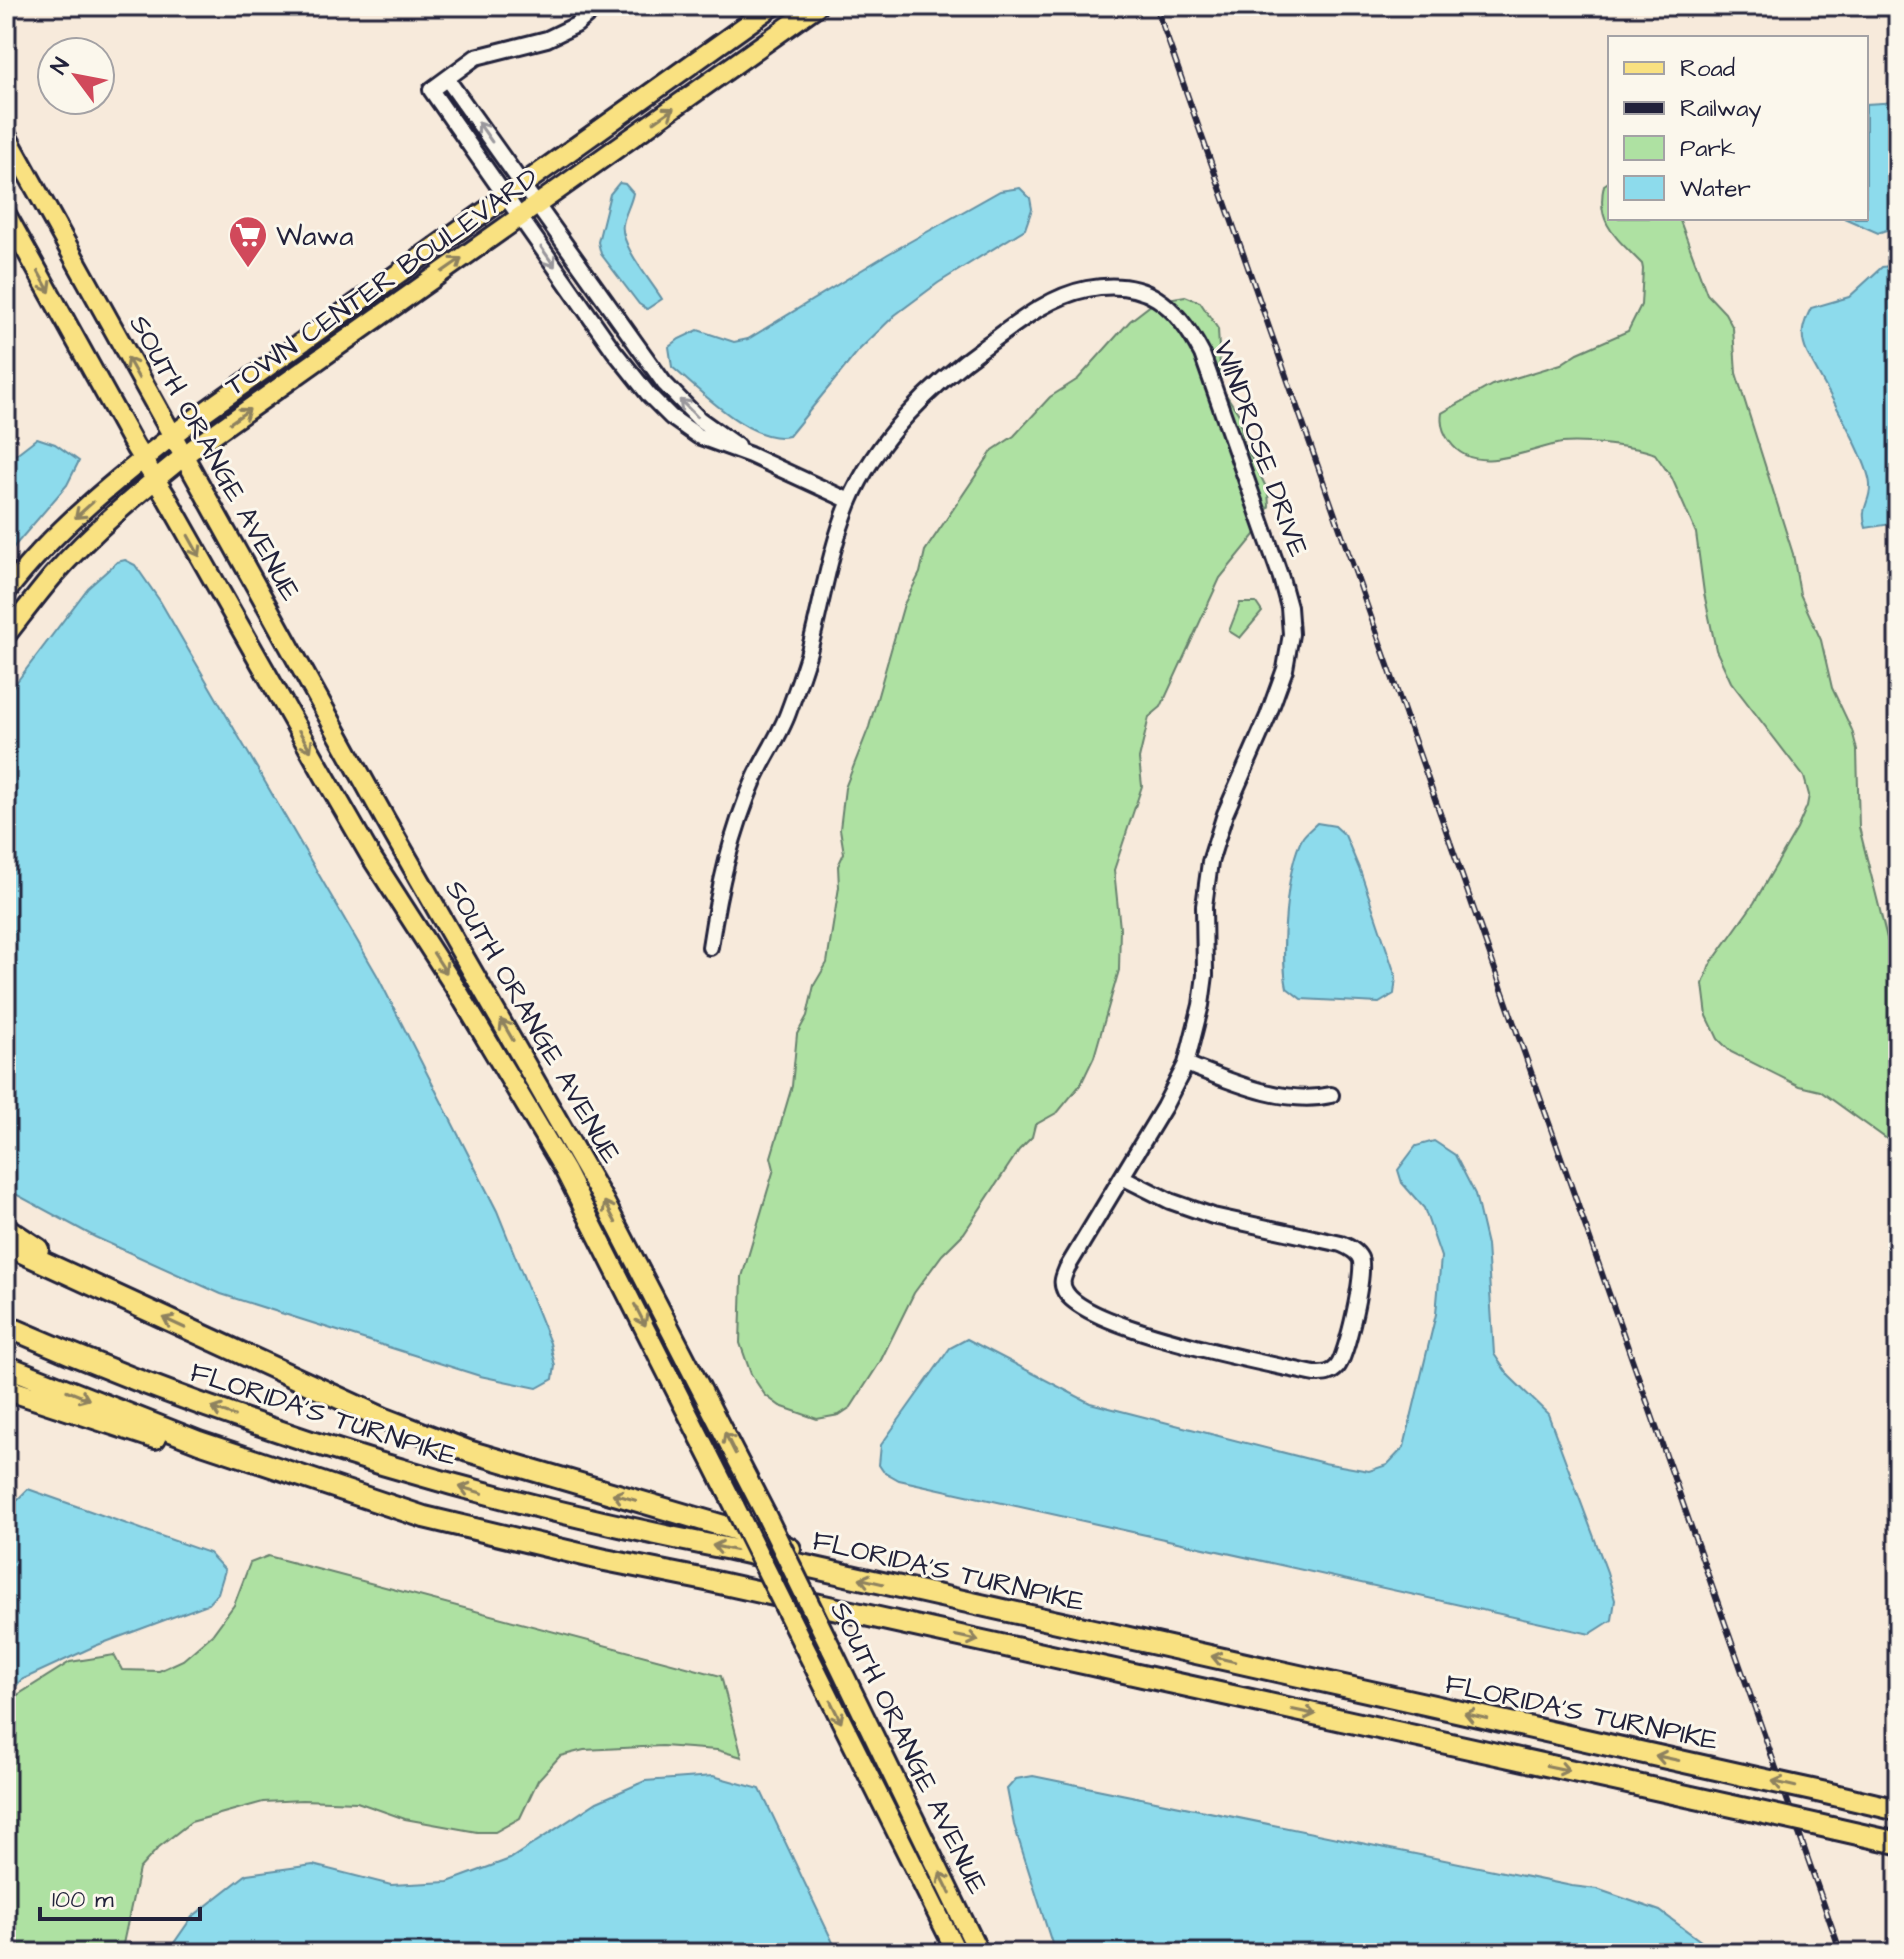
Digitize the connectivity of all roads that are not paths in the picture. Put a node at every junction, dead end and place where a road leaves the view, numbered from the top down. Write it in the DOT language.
graph roads {
  1 [pos="598,6"];
  2 [pos="773,6"];
  3 [pos="817,6"];
  4 [pos="447,79"];
  5 [pos="6,135"];
  6 [pos="522,185"];
  7 [pos="506,196"];
  8 [pos="536,205"];
  9 [pos="6,214"];
  10 [pos="520,217"];
  11 [pos="632,339"];
  12 [pos="614,351"];
  13 [pos="171,437"];
  14 [pos="750,455"];
  15 [pos="182,457"];
  16 [pos="142,459"];
  17 [pos="155,479"];
  18 [pos="850,501"];
  19 [pos="6,592"];
  20 [pos="6,635"];
  21 [pos="710,947"];
  22 [pos="1186,1064"];
  23 [pos="1331,1095"];
  24 [pos="1122,1177"];
  25 [pos="6,1228"];
  26 [pos="6,1245"];
  27 [pos="143,1308"];
  28 [pos="6,1326"];
  29 [pos="6,1366"];
  30 [pos="6,1389"];
  31 [pos="424,1517"];
  32 [pos="828,1571"];
  33 [pos="1898,1810"];
  34 [pos="1898,1843"];
  35 [pos="957,1953"];
  36 [pos="979,1953"];
  1 -- 4 [label="street"];
  2 -- 6 [label="main road, TOWN CENTER BOULEVARD"];
  8 -- 3 [label="main road, TOWN CENTER BOULEVARD, one-way"];
  6 -- 4 [label="street, one-way"];
  4 -- 7 [label="street"];
  13 -- 5 [label="main road, SOUTH ORANGE AVENUE, one-way"];
  6 -- 7 [label="main road, TOWN CENTER BOULEVARD"];
  6 -- 8 [label="street"];
  7 -- 10 [label="street"];
  7 -- 13 [label="main road, TOWN CENTER BOULEVARD"];
  8 -- 10 [label="main road, TOWN CENTER BOULEVARD"];
  8 -- 11 [label="street"];
  9 -- 16 [label="main road, SOUTH ORANGE AVENUE, one-way"];
  10 -- 12 [label="street, one-way"];
  15 -- 10 [label="main road, TOWN CENTER BOULEVARD, one-way"];
  11 -- 12 [label="street"];
  14 -- 11 [label="street, one-way"];
  12 -- 14 [label="street"];
  13 -- 15 [label="main road, SOUTH ORANGE AVENUE"];
  13 -- 16 [label="main road, TOWN CENTER BOULEVARD"];
  14 -- 18 [label="street"];
  15 -- 17 [label="main road, TOWN CENTER BOULEVARD"];
  36 -- 15 [label="main road, SOUTH ORANGE AVENUE, one-way, bridge"];
  16 -- 17 [label="main road, SOUTH ORANGE AVENUE"];
  16 -- 19 [label="main road, TOWN CENTER BOULEVARD, one-way"];
  17 -- 20 [label="main road, TOWN CENTER BOULEVARD"];
  17 -- 35 [label="main road, SOUTH ORANGE AVENUE, one-way, bridge"];
  18 -- 21 [label="street, WINDROSE DRIVE"];
  18 -- 22 [label="street, WINDROSE DRIVE"];
  22 -- 23 [label="street"];
  22 -- 24 [label="street, WINDROSE DRIVE"];
  24 -- 24 [label="street, WINDROSE DRIVE"];
  25 -- 27 [label="highway"];
  26 -- 27 [label="highway"];
  32 -- 27 [label="highway, one-way"];
  32 -- 28 [label="highway, FLORIDA'S TURNPIKE, one-way"];
  29 -- 31 [label="highway, one-way"];
  30 -- 31 [label="highway"];
  31 -- 34 [label="highway, one-way, bridge"];
  33 -- 32 [label="highway, FLORIDA'S TURNPIKE, one-way, bridge"];
}
